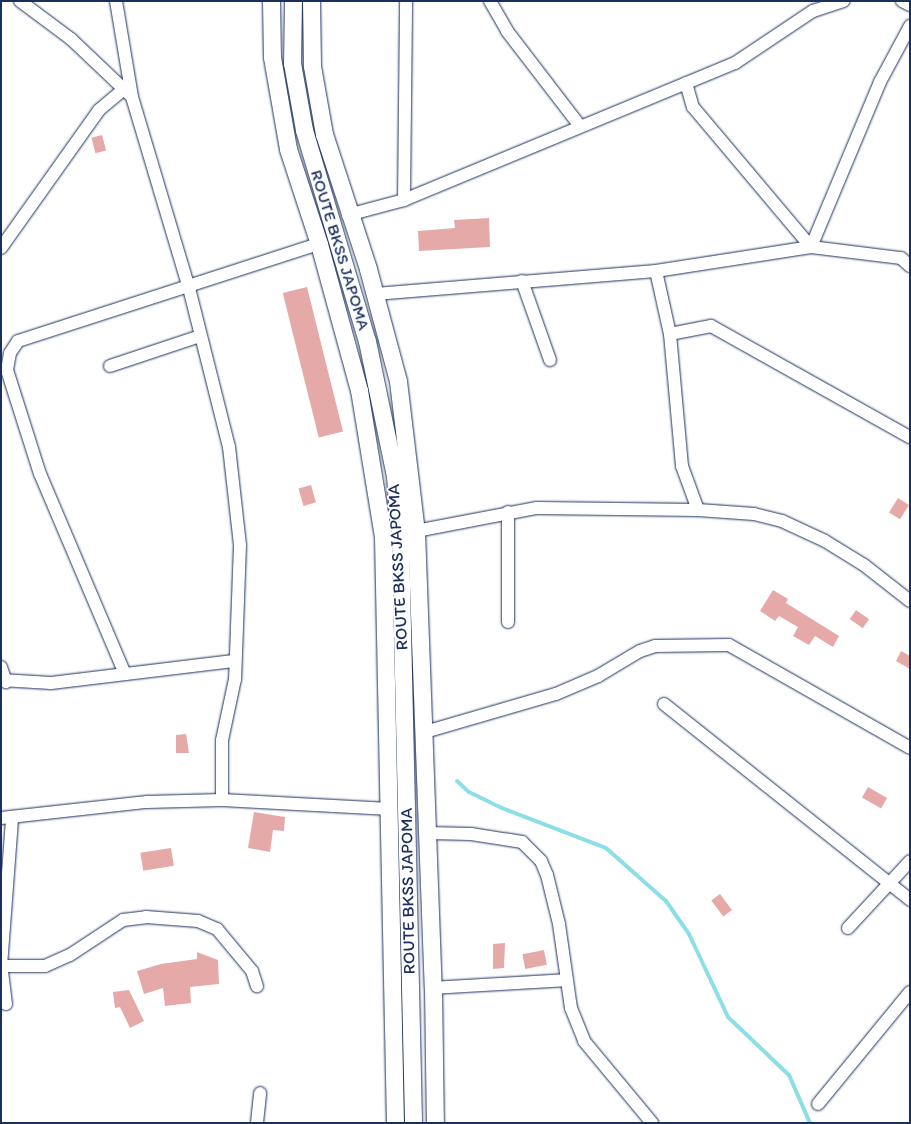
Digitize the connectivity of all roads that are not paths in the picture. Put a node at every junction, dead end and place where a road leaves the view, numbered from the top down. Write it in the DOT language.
graph roads {
  1 [pos="20,1"];
  2 [pos="116,1"];
  3 [pos="271,1"];
  4 [pos="293,1"];
  5 [pos="311,1"];
  6 [pos="406,1"];
  7 [pos="490,1"];
  8 [pos="843,1"];
  9 [pos="902,1"];
  10 [pos="910,5"];
  11 [pos="910,26"];
  12 [pos="686,83"];
  13 [pos="129,93"];
  14 [pos="580,126"];
  15 [pos="404,200"];
  16 [pos="348,215"];
  17 [pos="319,244"];
  18 [pos="811,247"];
  19 [pos="1,248"];
  20 [pos="910,266"];
  21 [pos="656,271"];
  22 [pos="522,281"];
  23 [pos="189,288"];
  24 [pos="374,294"];
  25 [pos="670,334"];
  26 [pos="200,336"];
  27 [pos="550,360"];
  28 [pos="110,366"];
  29 [pos="910,437"];
  30 [pos="698,510"];
  31 [pos="508,512"];
  32 [pos="416,531"];
  33 [pos="910,601"];
  34 [pos="508,622"];
  35 [pos="234,661"];
  36 [pos="1,667"];
  37 [pos="125,674"];
  38 [pos="4,681"];
  39 [pos="664,704"];
  40 [pos="425,732"];
  41 [pos="910,748"];
  42 [pos="222,800"];
  43 [pos="390,809"];
  44 [pos="7,819"];
  45 [pos="428,833"];
  46 [pos="5,861"];
  47 [pos="910,861"];
  48 [pos="890,883"];
  49 [pos="910,900"];
  50 [pos="848,928"];
  51 [pos="1,966"];
  52 [pos="567,980"];
  53 [pos="257,986"];
  54 [pos="433,988"];
  55 [pos="910,992"];
  56 [pos="6,1004"];
  57 [pos="260,1094"];
  58 [pos="818,1104"];
  59 [pos="257,1123"];
  60 [pos="395,1123"];
  61 [pos="413,1123"];
  62 [pos="435,1123"];
  63 [pos="652,1123"];
  1 -- 13 [label="street"];
  2 -- 13 [label="street"];
  3 -- 17 [label="main road"];
  4 -- 61 [label="main road, ROUTE BKSS JAPOMA"];
  5 -- 16 [label="main road"];
  6 -- 15 [label="street"];
  7 -- 14 [label="street"];
  8 -- 12 [label="street"];
  9 -- 10 [label="street"];
  11 -- 18 [label="street"];
  12 -- 14 [label="street"];
  12 -- 18 [label="street"];
  13 -- 19 [label="street"];
  13 -- 23 [label="street"];
  14 -- 15 [label="street"];
  15 -- 16 [label="street"];
  16 -- 24 [label="main road"];
  17 -- 23 [label="street"];
  17 -- 43 [label="main road"];
  18 -- 20 [label="street"];
  18 -- 21 [label="street"];
  21 -- 22 [label="street"];
  21 -- 25 [label="street"];
  22 -- 24 [label="street"];
  22 -- 27 [label="street"];
  23 -- 26 [label="street"];
  23 -- 37 [label="street"];
  24 -- 32 [label="main road"];
  25 -- 29 [label="street"];
  25 -- 30 [label="street"];
  26 -- 28 [label="street"];
  26 -- 35 [label="street"];
  30 -- 31 [label="street"];
  30 -- 33 [label="street"];
  31 -- 32 [label="street"];
  31 -- 34 [label="street"];
  32 -- 40 [label="main road"];
  35 -- 37 [label="street"];
  35 -- 42 [label="street"];
  36 -- 38 [label="street"];
  37 -- 38 [label="street"];
  39 -- 48 [label="street"];
  40 -- 41 [label="street"];
  40 -- 45 [label="main road"];
  42 -- 43 [label="street"];
  42 -- 44 [label="street"];
  43 -- 60 [label="main road"];
  44 -- 46 [label="street"];
  45 -- 52 [label="street"];
  45 -- 54 [label="main road"];
  46 -- 51 [label="street"];
  47 -- 48 [label="street"];
  48 -- 49 [label="street"];
  48 -- 50 [label="street"];
  51 -- 53 [label="street"];
  51 -- 56 [label="street"];
  52 -- 54 [label="street"];
  52 -- 63 [label="street"];
  54 -- 62 [label="main road"];
  55 -- 58 [label="street"];
  57 -- 59 [label="street"];
}
